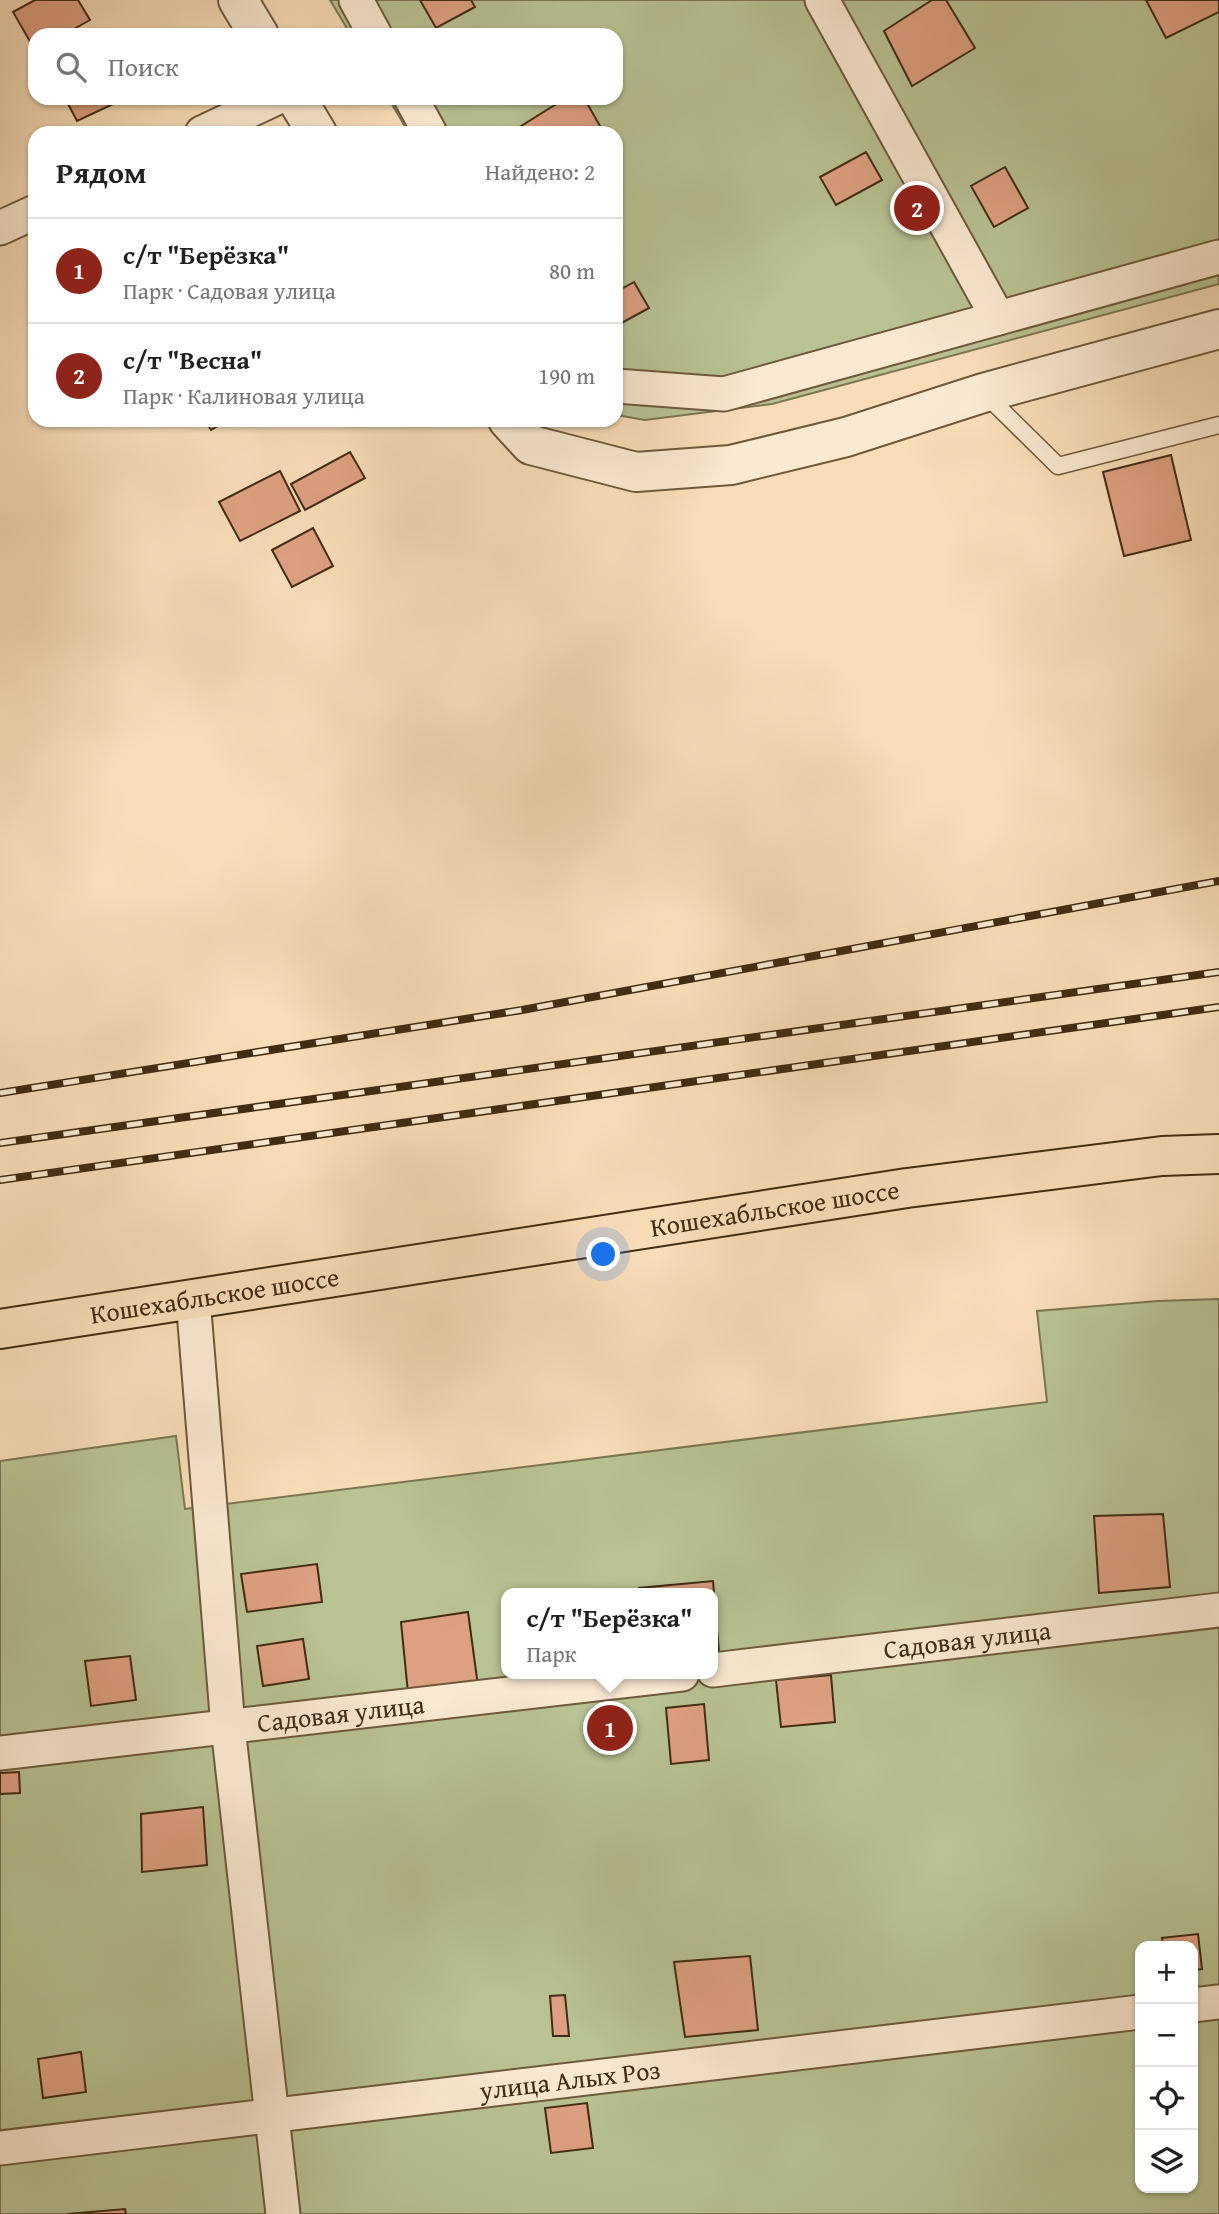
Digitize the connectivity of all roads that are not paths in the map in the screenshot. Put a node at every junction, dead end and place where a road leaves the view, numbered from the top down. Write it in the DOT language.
graph roads {
  1 [pos="238,0"];
  2 [pos="356,0"];
  3 [pos="822,0"];
  4 [pos="255,28"];
  5 [pos="371,28"];
  6 [pos="261,105"];
  7 [pos="300,105"];
  8 [pos="415,105"];
  9 [pos="217,126"];
  10 [pos="313,126"];
  11 [pos="426,126"];
  12 [pos="28,215"];
  13 [pos="0,228"];
  14 [pos="1219,257"];
  15 [pos="998,317"];
  16 [pos="1219,329"];
  17 [pos="623,387"];
  18 [pos="983,393"];
  19 [pos="1218,423"];
  20 [pos="520,432"];
  21 [pos="1219,1154"];
  22 [pos="193,1299"];
  23 [pos="0,1329"];
  24 [pos="1219,1611"];
  25 [pos="718,1669"];
  26 [pos="639,1679"];
  27 [pos="228,1727"];
  28 [pos="0,1753"];
  29 [pos="1219,2002"];
  30 [pos="1198,2005"];
  31 [pos="1135,2013"];
  32 [pos="271,2116"];
  33 [pos="0,2148"];
  34 [pos="282,2214"];
  1 -- 4 [label="street"];
  2 -- 5 [label="street"];
  3 -- 15 [label="street"];
  6 -- 9 [label="street"];
  7 -- 10 [label="street"];
  8 -- 11 [label="street"];
  12 -- 13 [label="street"];
  14 -- 15 [label="street"];
  15 -- 17 [label="street"];
  16 -- 18 [label="street"];
  18 -- 19 [label="lane"];
  18 -- 20 [label="street"];
  21 -- 22 [label="main road, Кошехабльское шоссе"];
  22 -- 23 [label="main road, Кошехабльское шоссе"];
  22 -- 27 [label="street"];
  24 -- 25 [label="street, Садовая улица"];
  26 -- 27 [label="street, Садовая улица"];
  27 -- 28 [label="street, Садовая улица"];
  27 -- 32 [label="street"];
  29 -- 30 [label="street"];
  31 -- 32 [label="street, улица Алых Роз"];
  32 -- 33 [label="street, улица Алых Роз"];
  32 -- 34 [label="street"];
}
